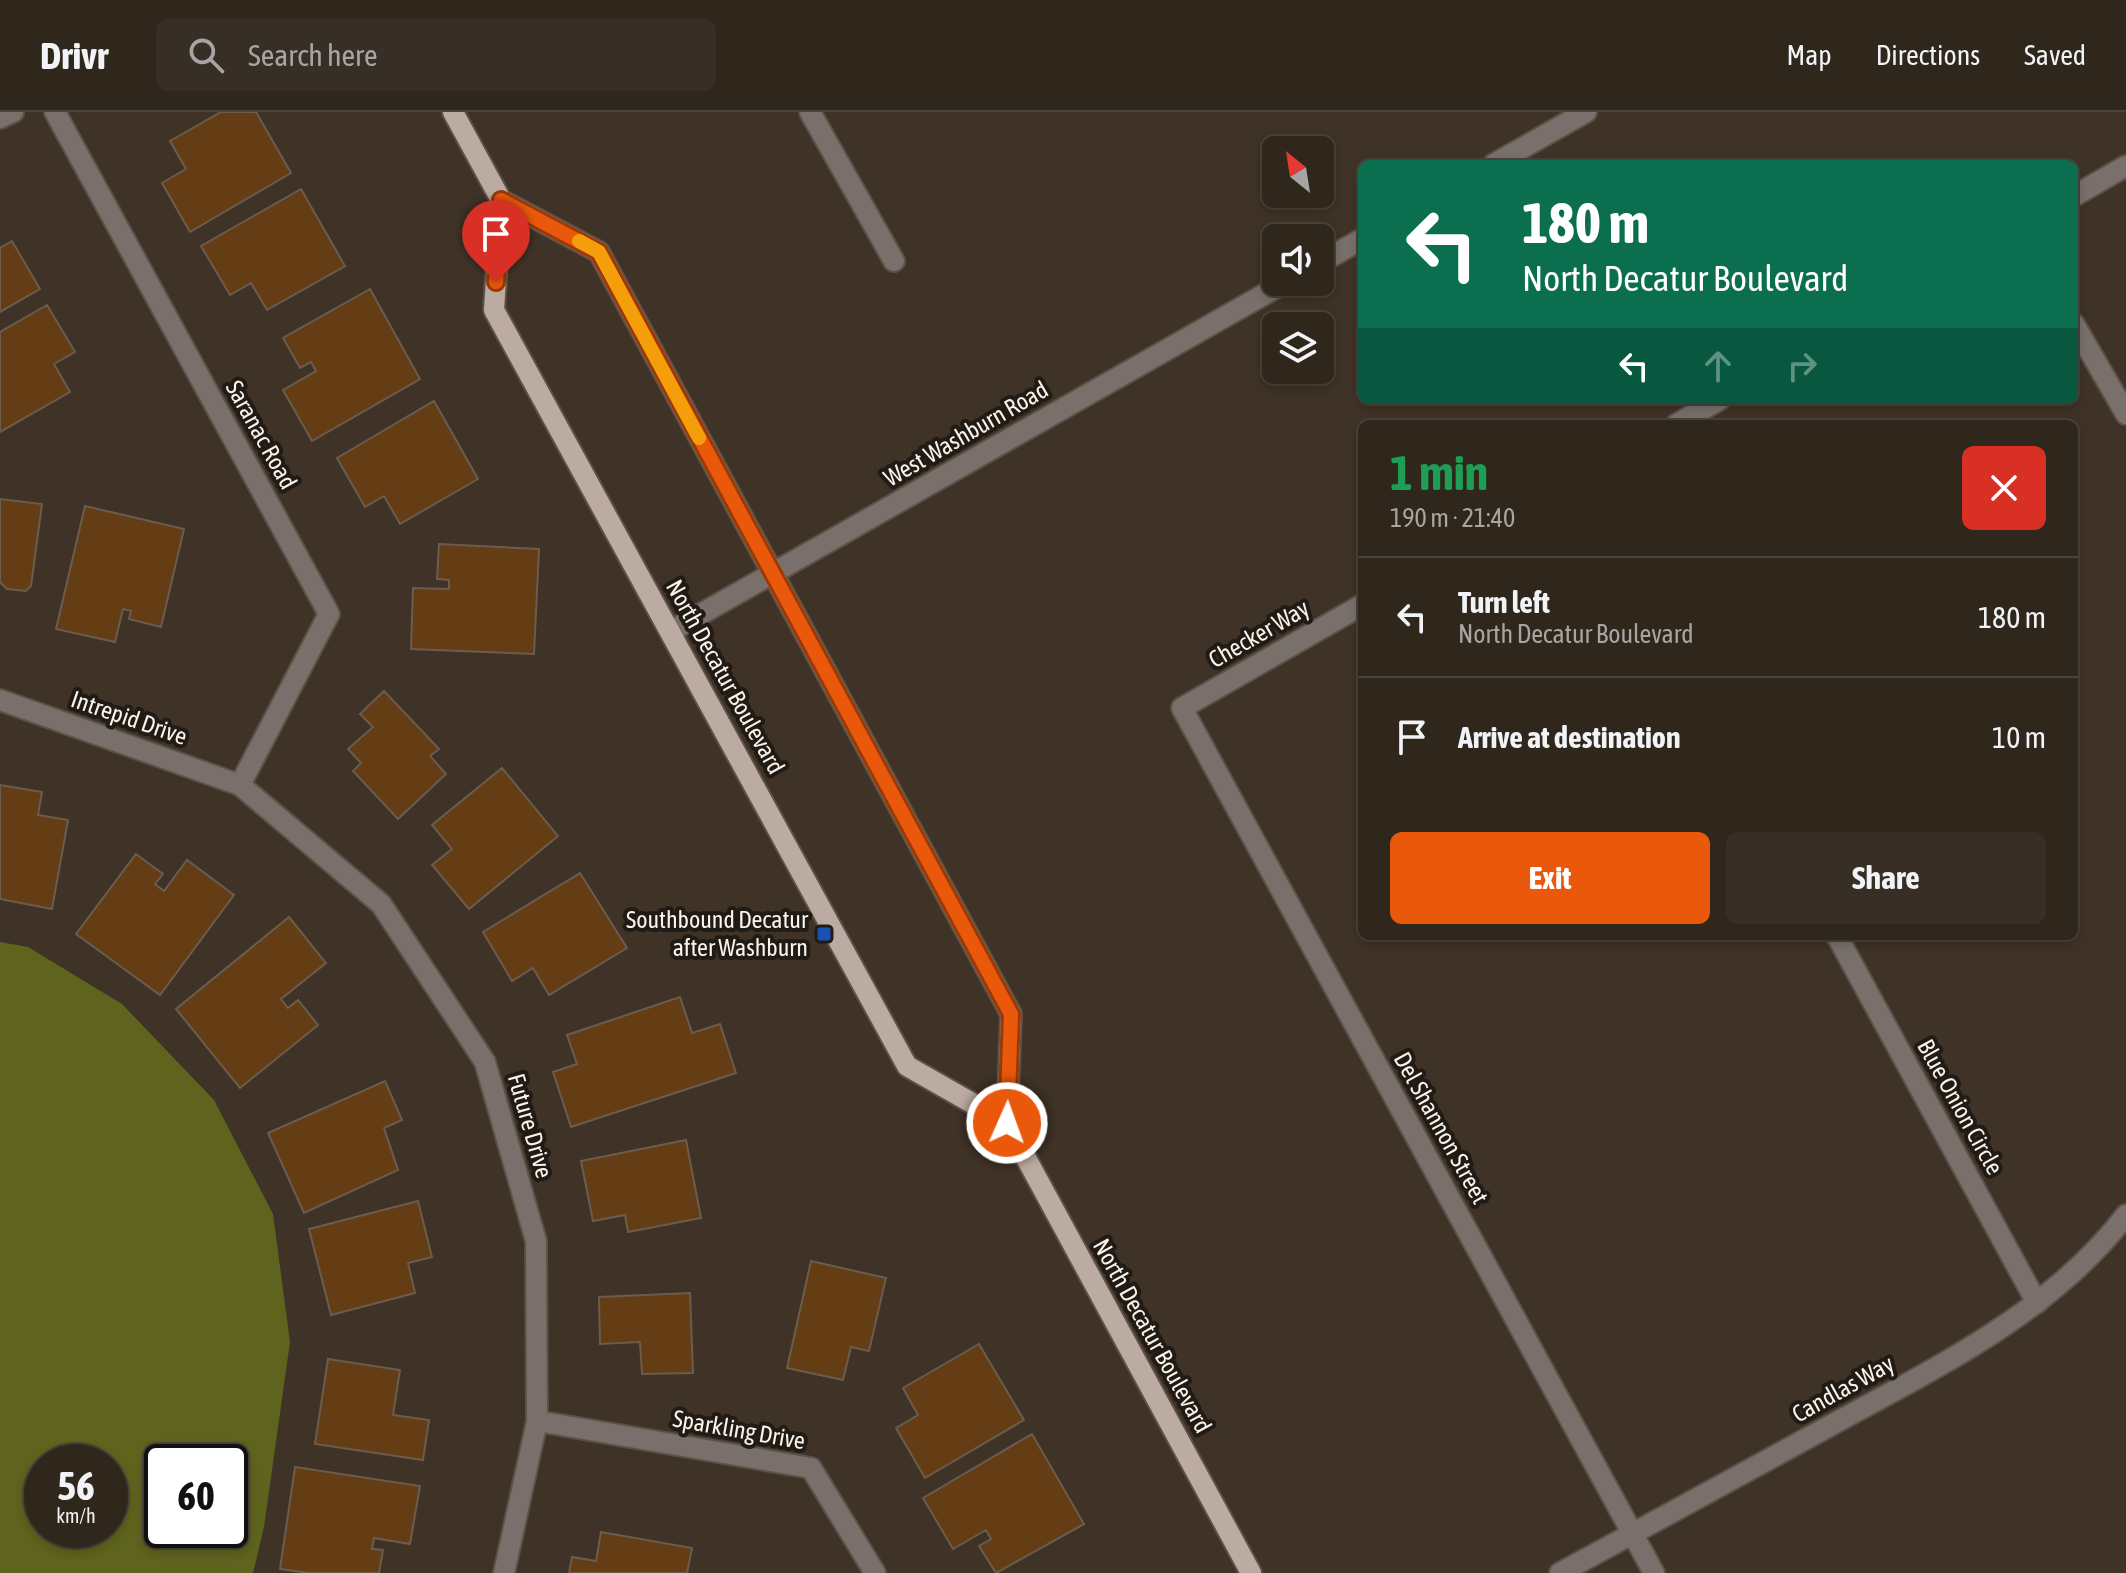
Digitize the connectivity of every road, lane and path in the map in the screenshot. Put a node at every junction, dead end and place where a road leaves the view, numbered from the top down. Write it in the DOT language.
graph roads {
  1 [pos="13,112"];
  2 [pos="55,112"];
  3 [pos="453,112"];
  4 [pos="810,112"];
  5 [pos="1586,112"];
  6 [pos="0,118"];
  7 [pos="1501,160"];
  8 [pos="2126,166"];
  9 [pos="2078,194"];
  10 [pos="501,200"];
  11 [pos="1358,241"];
  12 [pos="1334,255"];
  13 [pos="894,261"];
  14 [pos="1262,296"];
  15 [pos="2078,331"];
  16 [pos="1712,404"];
  17 [pos="2126,414"];
  18 [pos="1684,420"];
  19 [pos="771,573"];
  20 [pos="1358,607"];
  21 [pos="671,631"];
  22 [pos="0,700"];
  23 [pos="1182,708"];
  24 [pos="240,785"];
  25 [pos="1839,940"];
  26 [pos="1007,1123"];
  27 [pos="2126,1215"];
  28 [pos="2037,1303"];
  29 [pos="537,1421"];
  30 [pos="1633,1534"];
  31 [pos="504,1573"];
  32 [pos="875,1573"];
  33 [pos="1251,1573"];
  34 [pos="1560,1573"];
  35 [pos="1654,1573"];
  1 -- 6 [label="street"];
  2 -- 24 [label="street, Saranac Road"];
  3 -- 10 [label="main road"];
  4 -- 13 [label="street"];
  5 -- 7 [label="street"];
  8 -- 9 [label="street"];
  10 -- 19 [label="main road"];
  10 -- 21 [label="main road, North Decatur Boulevard"];
  11 -- 12 [label="street"];
  14 -- 19 [label="street, West Washburn Road"];
  15 -- 17 [label="street"];
  16 -- 18 [label="street"];
  19 -- 21 [label="street, West Washburn Road"];
  19 -- 26 [label="main road"];
  20 -- 23 [label="street, Checker Way"];
  21 -- 26 [label="main road, North Decatur Boulevard"];
  22 -- 24 [label="street, Intrepid Drive"];
  23 -- 30 [label="street, Del Shannon Street"];
  24 -- 29 [label="street, Future Drive"];
  25 -- 28 [label="street, Blue Onion Circle"];
  26 -- 33 [label="main road, North Decatur Boulevard"];
  27 -- 28 [label="street, Candlas Way"];
  28 -- 30 [label="street, Candlas Way"];
  29 -- 31 [label="street, Future Drive"];
  29 -- 32 [label="street, Sparkling Drive"];
  30 -- 34 [label="street, Candlas Way"];
  30 -- 35 [label="street, Del Shannon Street"];
}
